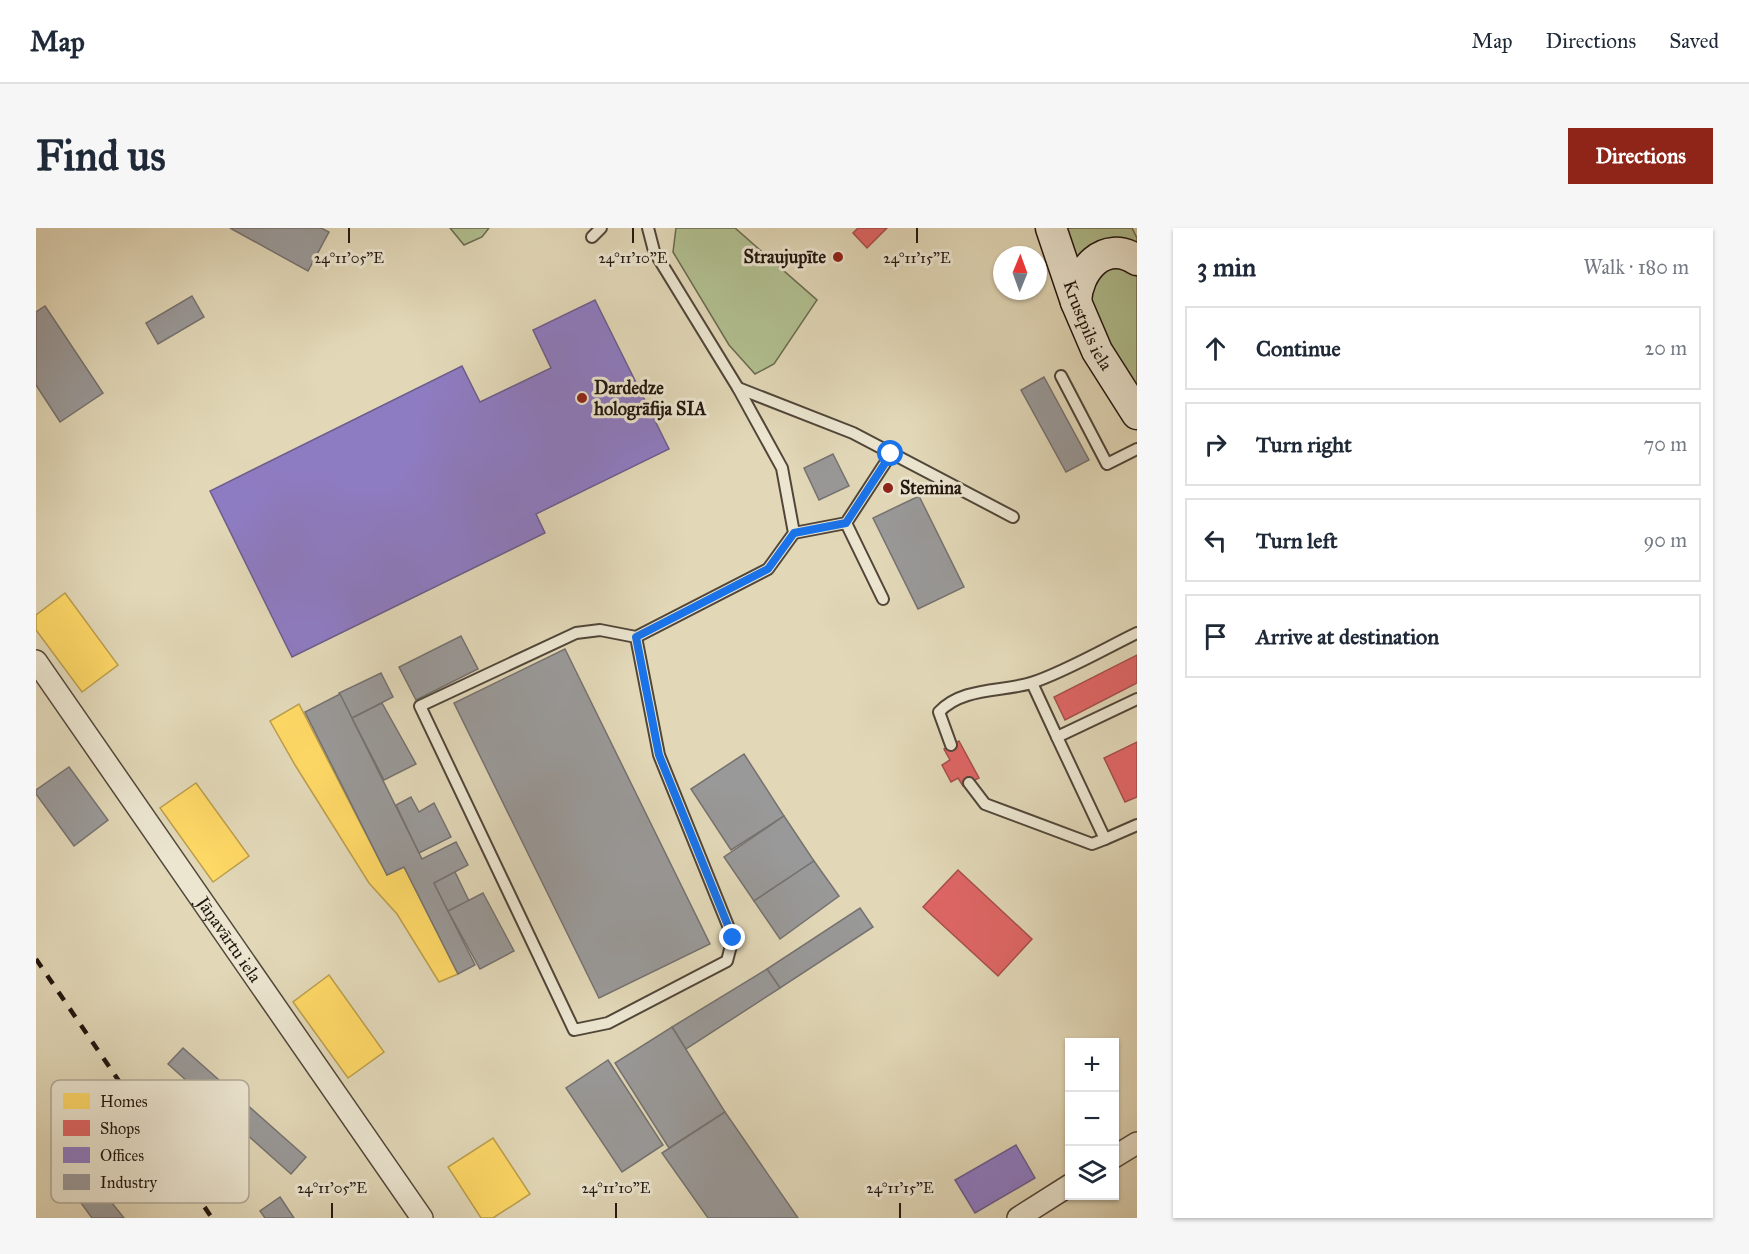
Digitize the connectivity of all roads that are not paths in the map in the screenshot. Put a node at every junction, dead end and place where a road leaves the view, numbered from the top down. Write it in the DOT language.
graph roads {
  1 [pos="601,228"];
  2 [pos="648,228"];
  3 [pos="1051,228"];
  4 [pos="592,237"];
  5 [pos="1137,260"];
  6 [pos="1076,302"];
  7 [pos="1061,376"];
  8 [pos="738,388"];
  9 [pos="1137,414"];
  10 [pos="1137,449"];
  11 [pos="891,454"];
  12 [pos="1013,518"];
  13 [pos="846,523"];
  14 [pos="794,533"];
  15 [pos="883,599"];
  16 [pos="1137,633"];
  17 [pos="636,637"];
  18 [pos="36,660"];
  19 [pos="1032,683"];
  20 [pos="1137,699"];
  21 [pos="1057,737"];
  22 [pos="951,745"];
  23 [pos="969,783"];
  24 [pos="1137,825"];
  25 [pos="1105,838"];
  26 [pos="1137,1143"];
  27 [pos="1119,1154"];
  28 [pos="1065,1188"];
  29 [pos="422,1218"];
  30 [pos="1017,1218"];
  1 -- 4 [label="lane"];
  2 -- 8 [label="lane"];
  3 -- 6 [label="main road, Krustpils iela"];
  5 -- 6 [label="main road"];
  6 -- 9 [label="main road, Krustpils iela"];
  7 -- 10 [label="lane"];
  8 -- 11 [label="lane"];
  8 -- 14 [label="lane"];
  11 -- 12 [label="lane"];
  11 -- 13 [label="lane"];
  13 -- 14 [label="lane"];
  13 -- 15 [label="lane"];
  14 -- 17 [label="lane"];
  16 -- 19 [label="lane"];
  17 -- 17 [label="lane"];
  18 -- 29 [label="street, Jāņavārtu iela"];
  19 -- 21 [label="lane"];
  19 -- 22 [label="lane"];
  20 -- 21 [label="lane"];
  21 -- 25 [label="lane"];
  23 -- 25 [label="lane"];
  24 -- 25 [label="lane"];
  26 -- 27 [label="street"];
  28 -- 30 [label="street"];
}
